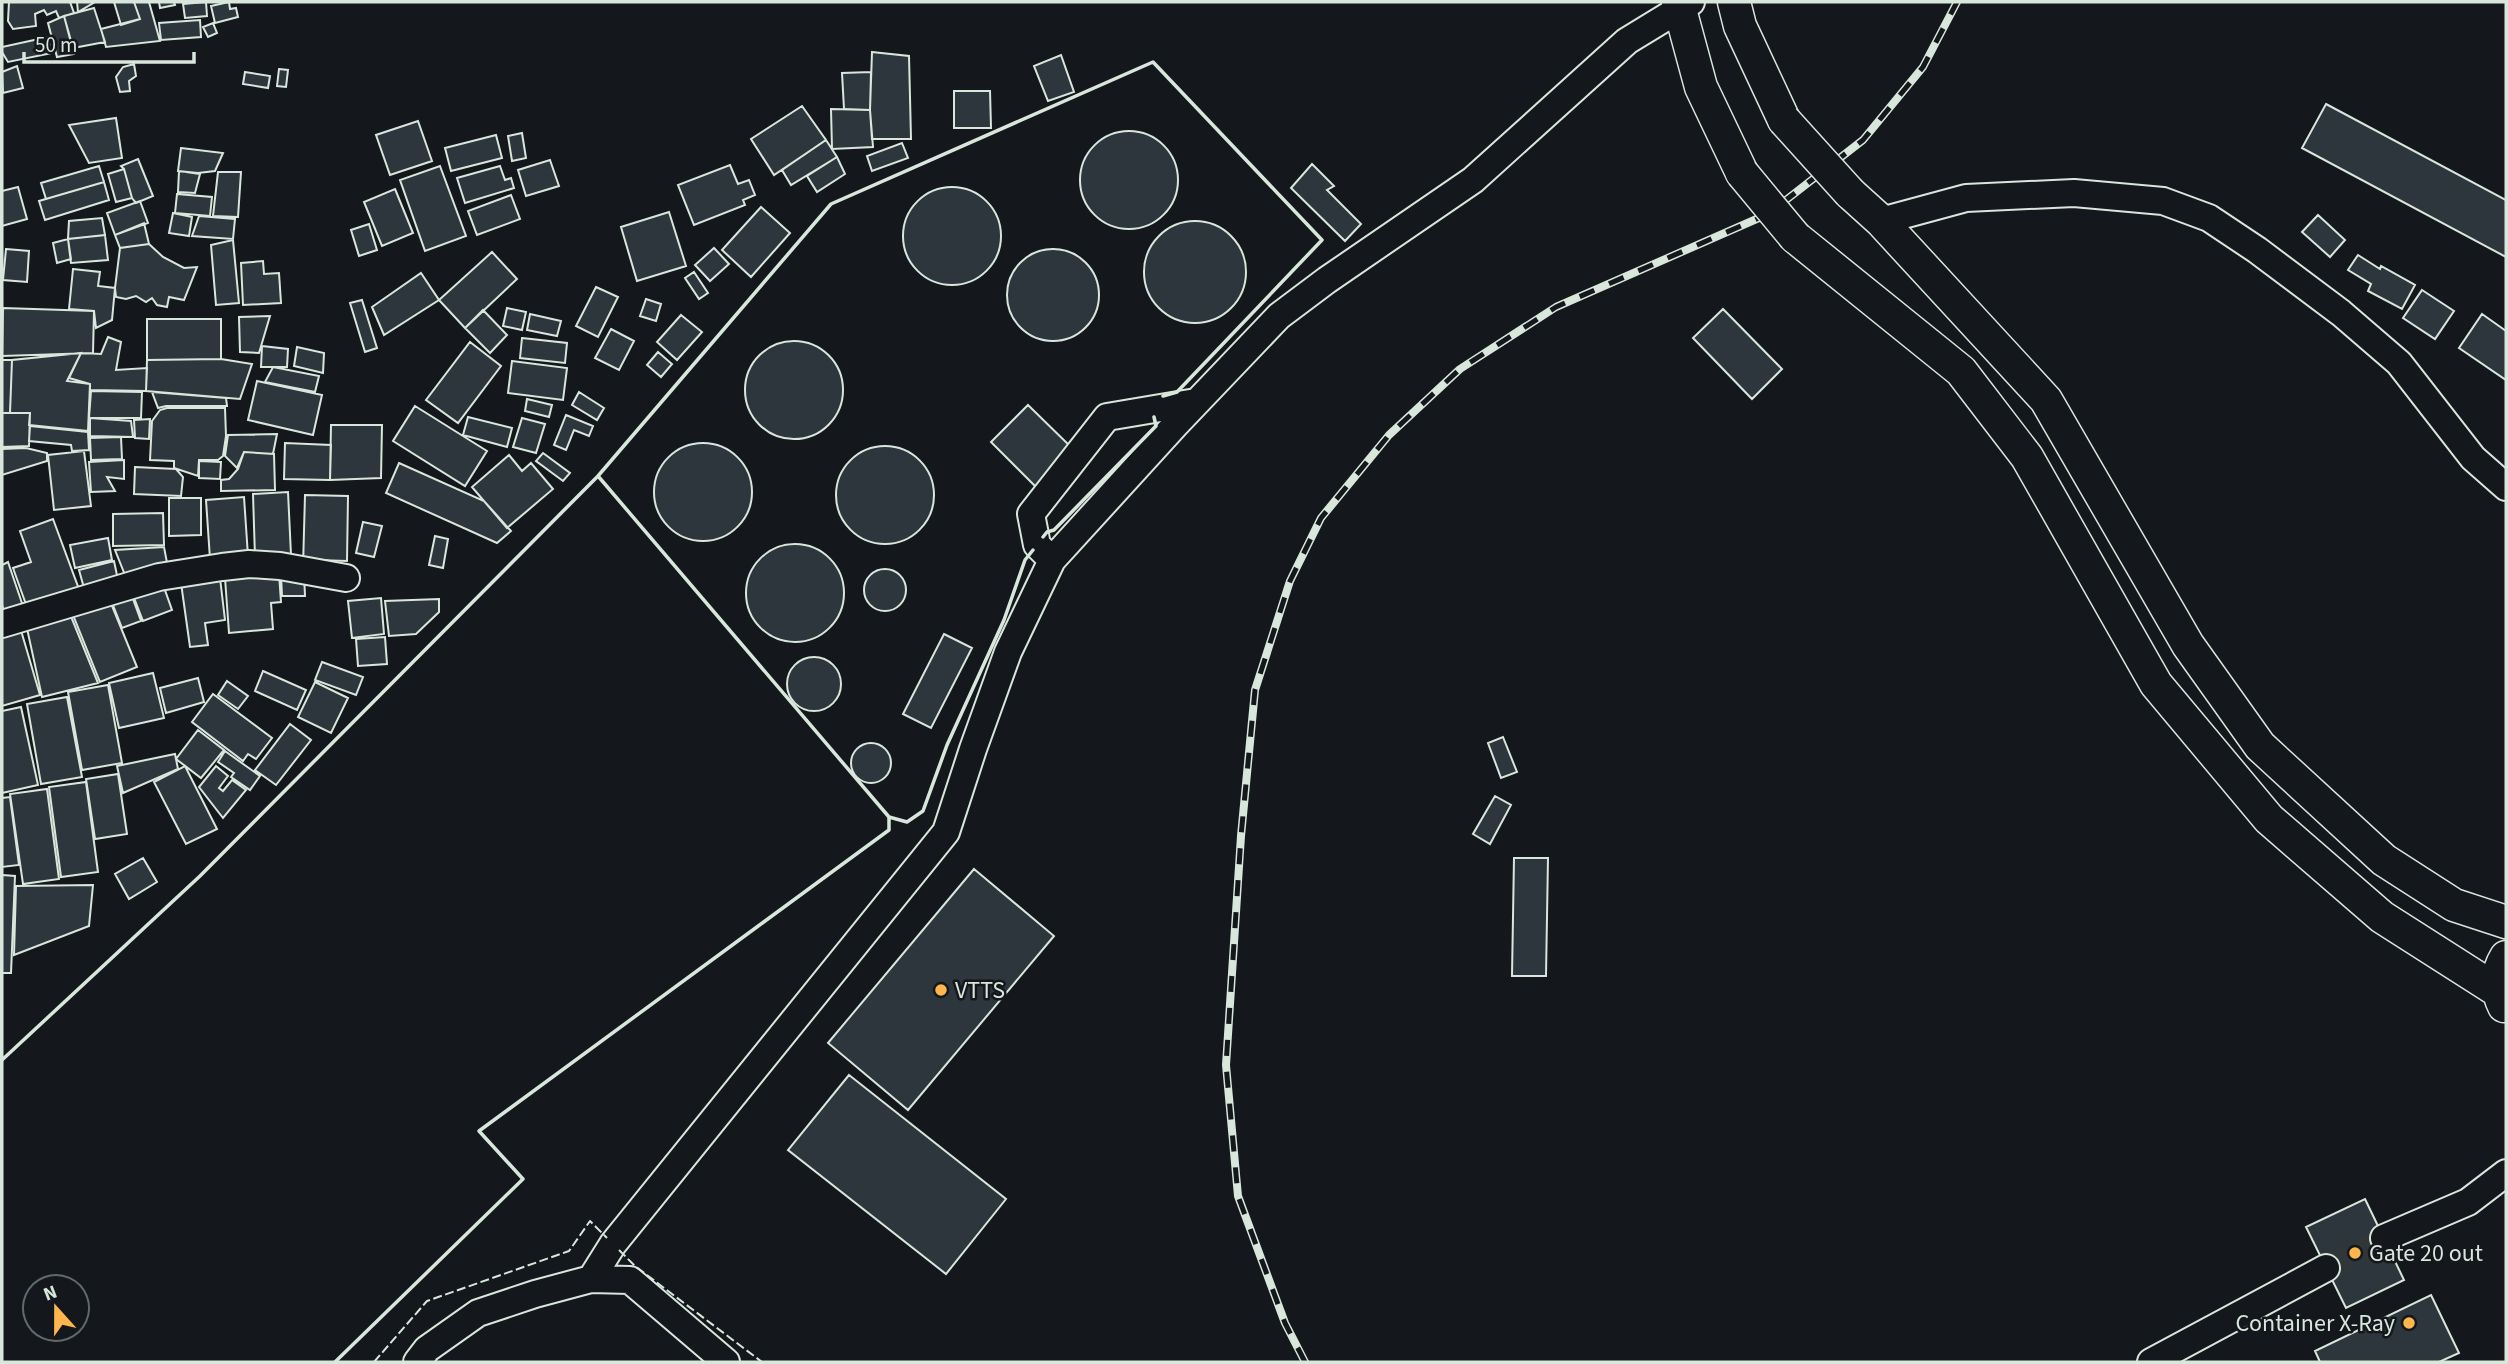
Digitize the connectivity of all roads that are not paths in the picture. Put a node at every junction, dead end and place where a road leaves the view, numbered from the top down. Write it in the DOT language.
graph roads {
  1 [pos="1734,2"];
  2 [pos="1682,4"];
  3 [pos="1881,222"];
  4 [pos="1196,402"];
  5 [pos="2506,486"];
  6 [pos="1052,560"];
  7 [pos="346,578"];
  8 [pos="2,624"];
  9 [pos="2506,922"];
  10 [pos="2506,957"];
  11 [pos="2502,1001"];
  12 [pos="2506,1173"];
  13 [pos="2384,1238"];
  14 [pos="2326,1268"];
  15 [pos="592,1279"];
  16 [pos="417,1362"];
  17 [pos="726,1362"];
  18 [pos="2151,1362"];
  1 -- 3 [label="main road, bridge"];
  2 -- 4 [label="street"];
  2 -- 11 [label="main road, bridge"];
  3 -- 5 [label="street"];
  3 -- 9 [label="main road"];
  4 -- 6 [label="street"];
  4 -- 6 [label="street"];
  6 -- 15 [label="street"];
  7 -- 8 [label="street"];
  10 -- 11 [label="main road"];
  12 -- 13 [label="street"];
  14 -- 18 [label="street"];
  15 -- 16 [label="street"];
  15 -- 17 [label="street"];
}
